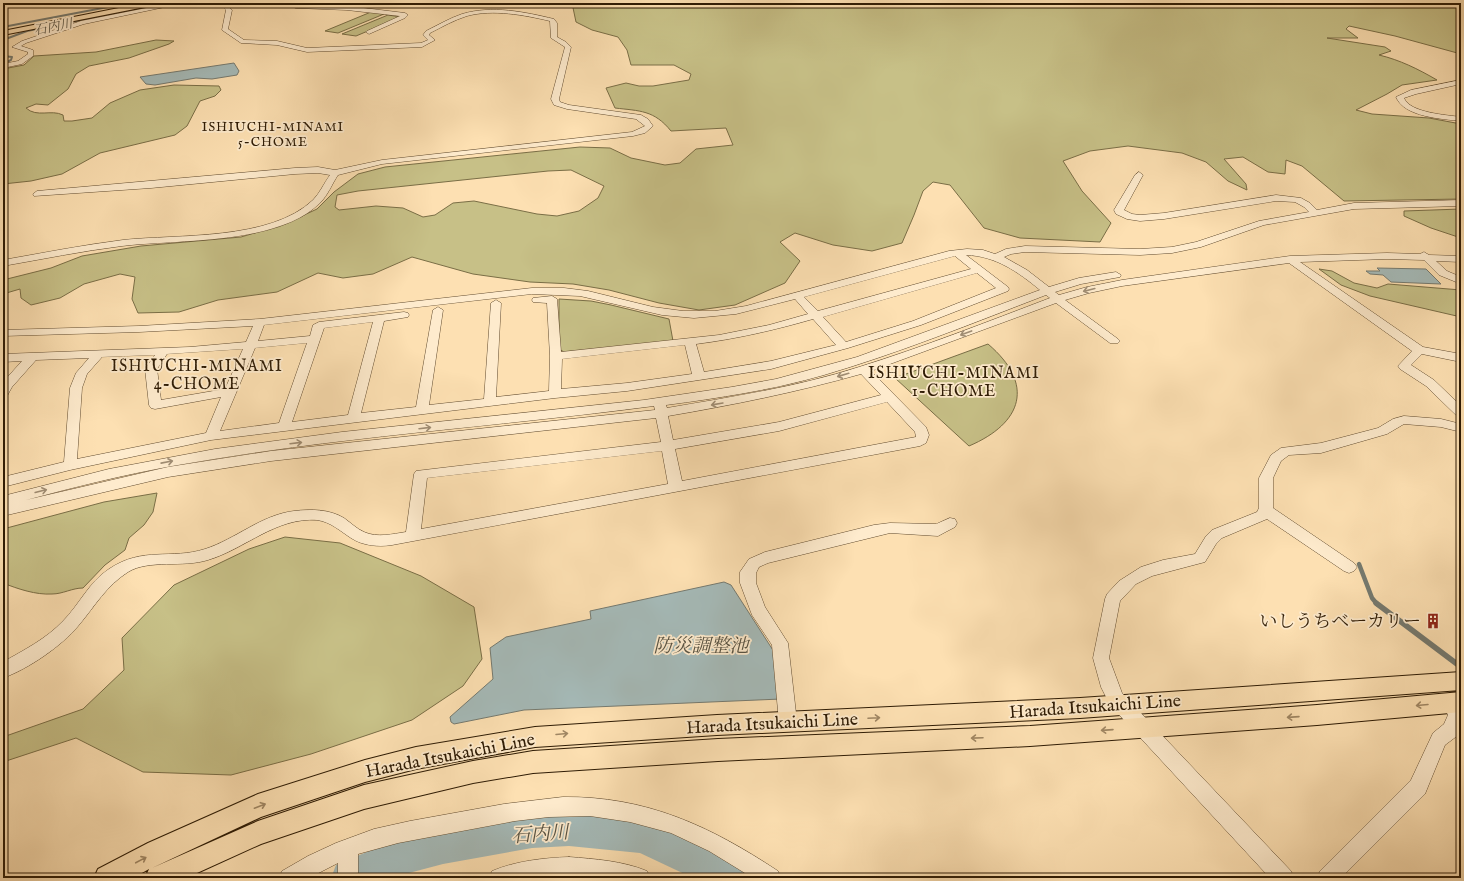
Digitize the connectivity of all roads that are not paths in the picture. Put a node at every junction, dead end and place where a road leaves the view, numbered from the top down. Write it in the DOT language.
graph roads {
  1 [pos="144,3"];
  2 [pos="181,3"];
  3 [pos="222,3"];
  4 [pos="286,3"];
  5 [pos="156,4"];
  6 [pos="3,32"];
  7 [pos="369,32"];
  8 [pos="5,66"];
  9 [pos="1461,82"];
  10 [pos="1461,119"];
  11 [pos="335,173"];
  12 [pos="1139,175"];
  13 [pos="37,194"];
  14 [pos="1461,203"];
  15 [pos="1314,213"];
  16 [pos="1461,252"];
  17 [pos="957,253"];
  18 [pos="1424,254"];
  19 [pos="996,257"];
  20 [pos="1290,259"];
  21 [pos="1461,259"];
  22 [pos="3,264"];
  23 [pos="978,270"];
  24 [pos="1460,280"];
  25 [pos="1048,291"];
  26 [pos="797,296"];
  27 [pos="1058,299"];
  28 [pos="496,303"];
  29 [pos="438,310"];
  30 [pos="816,316"];
  31 [pos="379,318"];
  32 [pos="260,322"];
  33 [pos="3,333"];
  34 [pos="314,339"];
  35 [pos="690,341"];
  36 [pos="1114,341"];
  37 [pos="251,345"];
  38 [pos="844,346"];
  39 [pos="1419,350"];
  40 [pos="164,351"];
  41 [pos="99,354"];
  42 [pos="556,356"];
  43 [pos="32,357"];
  44 [pos="3,358"];
  45 [pos="1461,358"];
  46 [pos="863,370"];
  47 [pos="699,378"];
  48 [pos="230,392"];
  49 [pos="3,393"];
  50 [pos="555,394"];
  51 [pos="889,397"];
  52 [pos="490,402"];
  53 [pos="660,407"];
  54 [pos="422,410"];
  55 [pos="1461,413"];
  56 [pos="354,418"];
  57 [pos="284,427"];
  58 [pos="1461,428"];
  59 [pos="211,436"];
  60 [pos="667,445"];
  61 [pos="70,465"];
  62 [pos="3,482"];
  63 [pos="676,487"];
  64 [pos="3,501"];
  65 [pos="3,511"];
  66 [pos="1266,511"];
  67 [pos="950,523"];
  68 [pos="413,536"];
  69 [pos="1349,567"];
  70 [pos="3,671"];
  71 [pos="1461,681"];
  72 [pos="1456,703"];
  73 [pos="1121,705"];
  74 [pos="788,722"];
  75 [pos="1142,727"];
  76 [pos="348,851"];
  77 [pos="107,878"];
  78 [pos="158,878"];
  79 [pos="288,878"];
  80 [pos="348,878"];
  81 [pos="499,878"];
  82 [pos="640,878"];
  83 [pos="771,878"];
  84 [pos="1284,878"];
  85 [pos="1328,878"];
  1 -- 6 [label="main road"];
  2 -- 5 [label="street"];
  3 -- 11 [label="street"];
  4 -- 7 [label="street"];
  5 -- 6 [label="main road"];
  5 -- 8 [label="street"];
  9 -- 10 [label="street"];
  11 -- 13 [label="street"];
  11 -- 22 [label="street"];
  12 -- 15 [label="street"];
  14 -- 15 [label="street"];
  15 -- 19 [label="street"];
  16 -- 18 [label="street"];
  17 -- 19 [label="street"];
  17 -- 23 [label="street"];
  17 -- 26 [label="street"];
  18 -- 20 [label="street"];
  18 -- 21 [label="street"];
  18 -- 24 [label="street"];
  18 -- 25 [label="street"];
  19 -- 25 [label="street"];
  20 -- 27 [label="street, one-way"];
  20 -- 39 [label="street"];
  23 -- 30 [label="street"];
  23 -- 38 [label="street"];
  25 -- 27 [label="street"];
  25 -- 53 [label="street"];
  26 -- 30 [label="street"];
  26 -- 32 [label="street"];
  27 -- 36 [label="street"];
  27 -- 46 [label="street, one-way"];
  28 -- 29 [label="street"];
  28 -- 42 [label="street"];
  28 -- 52 [label="street"];
  29 -- 31 [label="street"];
  29 -- 54 [label="street"];
  30 -- 35 [label="street"];
  30 -- 38 [label="street"];
  31 -- 34 [label="street"];
  31 -- 56 [label="street"];
  32 -- 33 [label="street"];
  32 -- 37 [label="street"];
  34 -- 37 [label="street"];
  34 -- 57 [label="street"];
  35 -- 42 [label="street"];
  35 -- 47 [label="street"];
  37 -- 40 [label="street"];
  37 -- 48 [label="street"];
  38 -- 47 [label="street"];
  39 -- 45 [label="street"];
  39 -- 55 [label="street"];
  40 -- 41 [label="street"];
  40 -- 48 [label="street"];
  41 -- 43 [label="street"];
  41 -- 61 [label="street"];
  42 -- 50 [label="street"];
  43 -- 44 [label="street"];
  43 -- 49 [label="street"];
  46 -- 51 [label="street"];
  46 -- 53 [label="street, one-way"];
  47 -- 50 [label="street"];
  48 -- 59 [label="street"];
  50 -- 52 [label="street"];
  51 -- 60 [label="street"];
  51 -- 63 [label="street"];
  52 -- 54 [label="street"];
  53 -- 60 [label="street"];
  64 -- 53 [label="street, one-way"];
  53 -- 65 [label="street"];
  54 -- 56 [label="street"];
  56 -- 57 [label="street"];
  57 -- 59 [label="street"];
  58 -- 66 [label="street"];
  59 -- 61 [label="street"];
  60 -- 63 [label="street"];
  60 -- 68 [label="street"];
  61 -- 62 [label="street"];
  63 -- 68 [label="street"];
  66 -- 69 [label="street"];
  66 -- 73 [label="street"];
  67 -- 74 [label="street"];
  68 -- 70 [label="street"];
  71 -- 73 [label="main road, Harada Itsukaichi Line"];
  72 -- 75 [label="main road, Harada Itsukaichi Line, one-way"];
  72 -- 85 [label="street"];
  74 -- 73 [label="main road, Harada Itsukaichi Line, one-way"];
  73 -- 75 [label="street"];
  77 -- 74 [label="main road, Harada Itsukaichi Line, one-way"];
  75 -- 78 [label="main road, Harada Itsukaichi Line, one-way"];
  75 -- 84 [label="street"];
  76 -- 79 [label="street"];
  76 -- 80 [label="street"];
  76 -- 83 [label="street"];
  81 -- 82 [label="street"];
}
